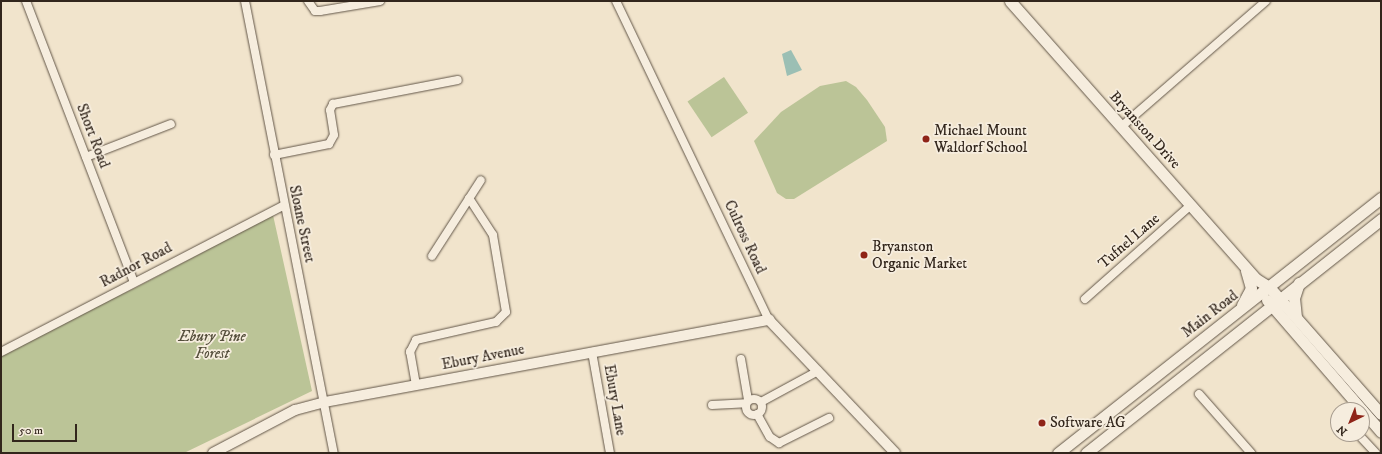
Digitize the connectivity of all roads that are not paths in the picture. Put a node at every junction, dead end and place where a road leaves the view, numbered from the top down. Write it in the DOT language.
graph roads {
  1 [pos="26,1"];
  2 [pos="245,1"];
  3 [pos="308,1"];
  4 [pos="380,1"];
  5 [pos="616,1"];
  6 [pos="1010,1"];
  7 [pos="1266,1"];
  8 [pos="458,80"];
  9 [pos="171,124"];
  10 [pos="1121,127"];
  11 [pos="274,155"];
  12 [pos="86,157"];
  13 [pos="481,180"];
  14 [pos="469,198"];
  15 [pos="1381,198"];
  16 [pos="284,204"];
  17 [pos="1191,206"];
  18 [pos="1381,219"];
  19 [pos="432,256"];
  20 [pos="1239,260"];
  21 [pos="134,282"];
  22 [pos="1299,283"];
  23 [pos="1265,290"];
  24 [pos="1085,299"];
  25 [pos="1275,302"];
  26 [pos="1239,310"];
  27 [pos="1296,317"];
  28 [pos="769,320"];
  29 [pos="1,352"];
  30 [pos="592,352"];
  31 [pos="740,359"];
  32 [pos="818,371"];
  33 [pos="416,385"];
  34 [pos="1199,394"];
  35 [pos="747,401"];
  36 [pos="325,402"];
  37 [pos="761,402"];
  38 [pos="1356,402"];
  39 [pos="712,405"];
  40 [pos="757,414"];
  41 [pos="1381,414"];
  42 [pos="829,418"];
  43 [pos="1370,419"];
  44 [pos="1381,432"];
  45 [pos="1366,442"];
  46 [pos="212,453"];
  47 [pos="334,453"];
  48 [pos="610,453"];
  49 [pos="895,453"];
  50 [pos="1058,453"];
  51 [pos="1086,453"];
  52 [pos="1250,453"];
  53 [pos="1376,453"];
  1 -- 12 [label="street, Short Road"];
  2 -- 11 [label="street, Sloane Street"];
  3 -- 4 [label="street"];
  5 -- 28 [label="street, Culross Road"];
  6 -- 10 [label="main road, Bryanston Drive"];
  7 -- 10 [label="street"];
  8 -- 11 [label="street"];
  9 -- 12 [label="street"];
  10 -- 17 [label="main road, Bryanston Drive"];
  11 -- 16 [label="street, Sloane Street"];
  12 -- 21 [label="street, Short Road"];
  13 -- 14 [label="street"];
  14 -- 19 [label="street"];
  14 -- 33 [label="street"];
  15 -- 23 [label="main road, Main Road"];
  16 -- 21 [label="street, Radnor Road"];
  16 -- 36 [label="street, Sloane Street"];
  17 -- 20 [label="main road, Bryanston Drive"];
  17 -- 24 [label="street, Tufnel Lane"];
  18 -- 22 [label="main road, Main Road"];
  20 -- 23 [label="main road, Bryanston Drive"];
  20 -- 26 [label="main road"];
  21 -- 29 [label="street, Radnor Road"];
  22 -- 25 [label="main road, Main Road"];
  22 -- 27 [label="main road"];
  23 -- 25 [label="main road, Bryanston Drive"];
  23 -- 26 [label="main road, Main Road"];
  25 -- 27 [label="main road, Bryanston Drive"];
  25 -- 38 [label="main road, Bryanston Drive"];
  25 -- 51 [label="main road, Main Road"];
  26 -- 50 [label="main road, Main Road"];
  27 -- 41 [label="main road, Bryanston Drive"];
  28 -- 30 [label="street, Ebury Avenue"];
  28 -- 32 [label="street, Culross Road"];
  30 -- 33 [label="street, Ebury Avenue"];
  30 -- 48 [label="street, Ebury Lane"];
  31 -- 35 [label="street"];
  32 -- 37 [label="street"];
  32 -- 49 [label="street, Culross Road"];
  33 -- 36 [label="street, Ebury Avenue"];
  34 -- 52 [label="street"];
  35 -- 37 [label="street"];
  35 -- 39 [label="street"];
  35 -- 40 [label="street"];
  36 -- 46 [label="street, Ebury Avenue"];
  36 -- 47 [label="street, Sloane Street"];
  37 -- 40 [label="street"];
  40 -- 42 [label="street"];
  43 -- 44 [label="main road, Bryanston Drive"];
  45 -- 53 [label="street"];
}
